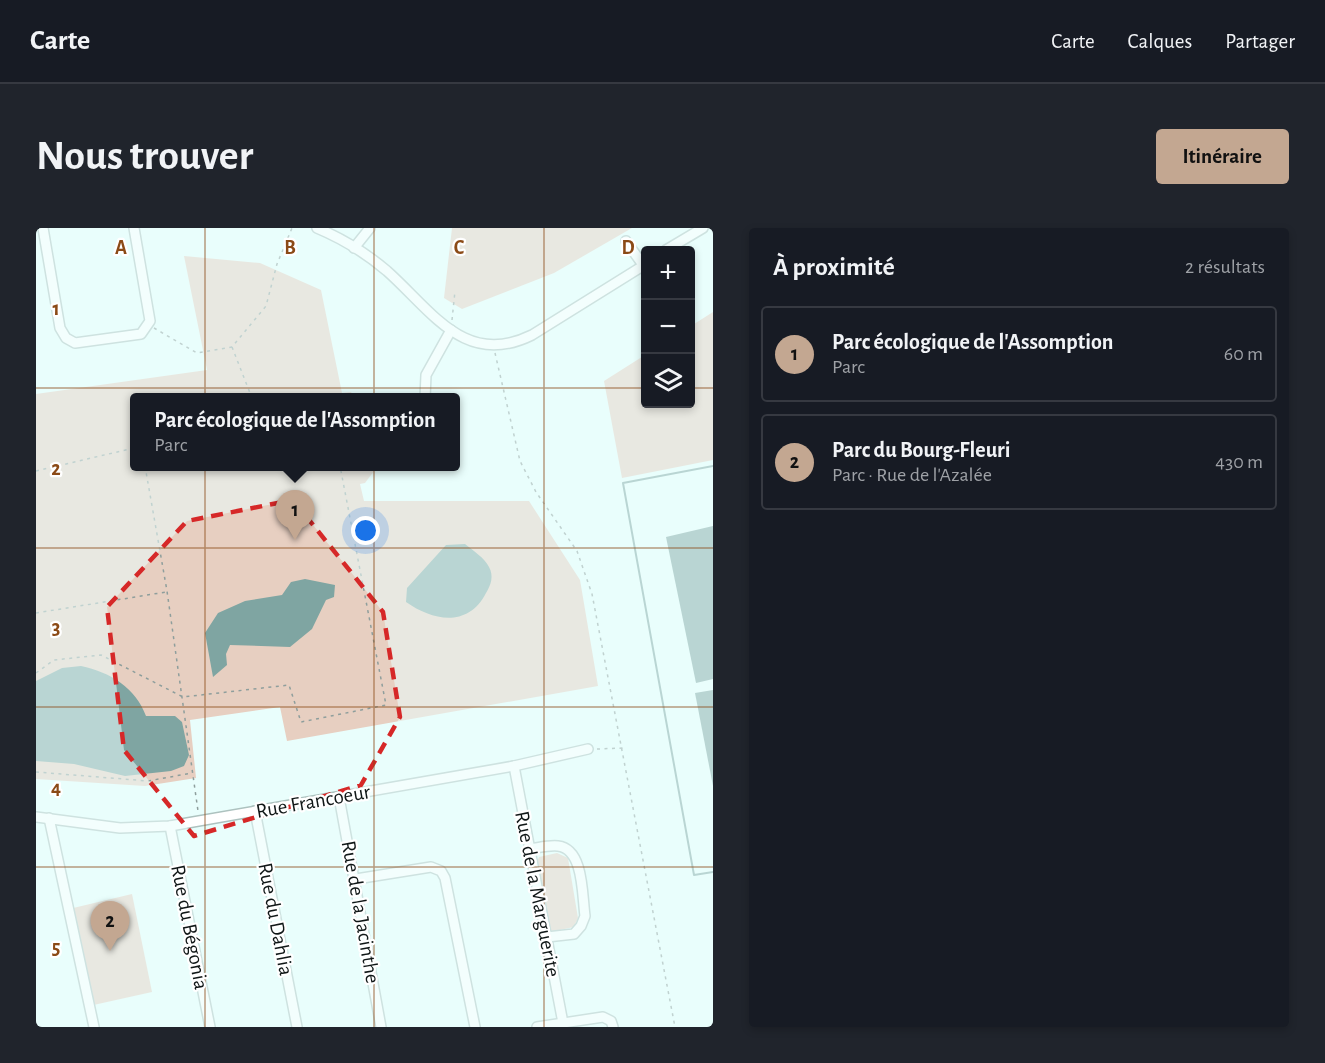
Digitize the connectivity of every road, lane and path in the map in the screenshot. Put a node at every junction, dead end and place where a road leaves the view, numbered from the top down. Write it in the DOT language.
graph roads {
  1 [pos="43,228"];
  2 [pos="134,228"];
  3 [pos="291,228"];
  4 [pos="317,228"];
  5 [pos="370,228"];
  6 [pos="703,228"];
  7 [pos="626,241"];
  8 [pos="673,246"];
  9 [pos="354,248"];
  10 [pos="641,260"];
  11 [pos="641,266"];
  12 [pos="455,291"];
  13 [pos="148,325"];
  14 [pos="451,330"];
  15 [pos="493,346"];
  16 [pos="232,347"];
  17 [pos="250,393"];
  18 [pos="425,393"];
  19 [pos="130,449"];
  20 [pos="36,471"];
  21 [pos="146,471"];
  22 [pos="341,471"];
  23 [pos="167,591"];
  24 [pos="36,613"];
  25 [pos="36,673"];
  26 [pos="183,697"];
  27 [pos="623,748"];
  28 [pos="588,749"];
  29 [pos="514,766"];
  30 [pos="36,772"];
  31 [pos="193,773"];
  32 [pos="339,797"];
  33 [pos="255,811"];
  34 [pos="36,817"];
  35 [pos="49,818"];
  36 [pos="199,821"];
  37 [pos="170,826"];
  38 [pos="529,849"];
  39 [pos="356,879"];
  40 [pos="547,937"];
  41 [pos="563,1023"];
  42 [pos="94,1027"];
  43 [pos="210,1027"];
  44 [pos="297,1027"];
  45 [pos="381,1027"];
  46 [pos="475,1027"];
  47 [pos="537,1027"];
  48 [pos="613,1027"];
  49 [pos="675,1027"];
  1 -- 13 [label="street"];
  2 -- 13 [label="street"];
  3 -- 16 [label="path"];
  4 -- 9 [label="street"];
  5 -- 9 [label="street"];
  6 -- 8 [label="street"];
  7 -- 10 [label="street"];
  9 -- 14 [label="street"];
  11 -- 15 [label="street"];
  12 -- 14 [label="path"];
  13 -- 16 [label="path"];
  14 -- 15 [label="street"];
  14 -- 18 [label="street"];
  15 -- 27 [label="path"];
  16 -- 17 [label="path"];
  19 -- 20 [label="path"];
  21 -- 23 [label="path"];
  22 -- 26 [label="path"];
  23 -- 24 [label="path"];
  23 -- 26 [label="path"];
  25 -- 26 [label="path"];
  26 -- 31 [label="path"];
  27 -- 28 [label="path"];
  27 -- 49 [label="path"];
  28 -- 29 [label="street, Rue Francoeur"];
  29 -- 32 [label="street, Rue Francoeur"];
  29 -- 38 [label="street, Rue de la Marguerite"];
  30 -- 31 [label="path"];
  31 -- 36 [label="path"];
  32 -- 33 [label="street, Rue Francoeur"];
  32 -- 39 [label="street, Rue de la Jacinthe"];
  33 -- 36 [label="street, Rue Francoeur"];
  33 -- 44 [label="street, Rue du Dahlia"];
  34 -- 35 [label="street, Rue Francoeur"];
  35 -- 37 [label="street, Rue Francoeur"];
  35 -- 42 [label="street"];
  36 -- 37 [label="street, Rue Francoeur"];
  37 -- 43 [label="street, Rue du Bégonia"];
  38 -- 40 [label="street, Rue de la Marguerite"];
  38 -- 40 [label="street"];
  39 -- 45 [label="street, Rue de la Jacinthe"];
  39 -- 46 [label="street"];
  40 -- 41 [label="street, Rue de la Marguerite"];
  41 -- 47 [label="street"];
  41 -- 48 [label="street"];
}
